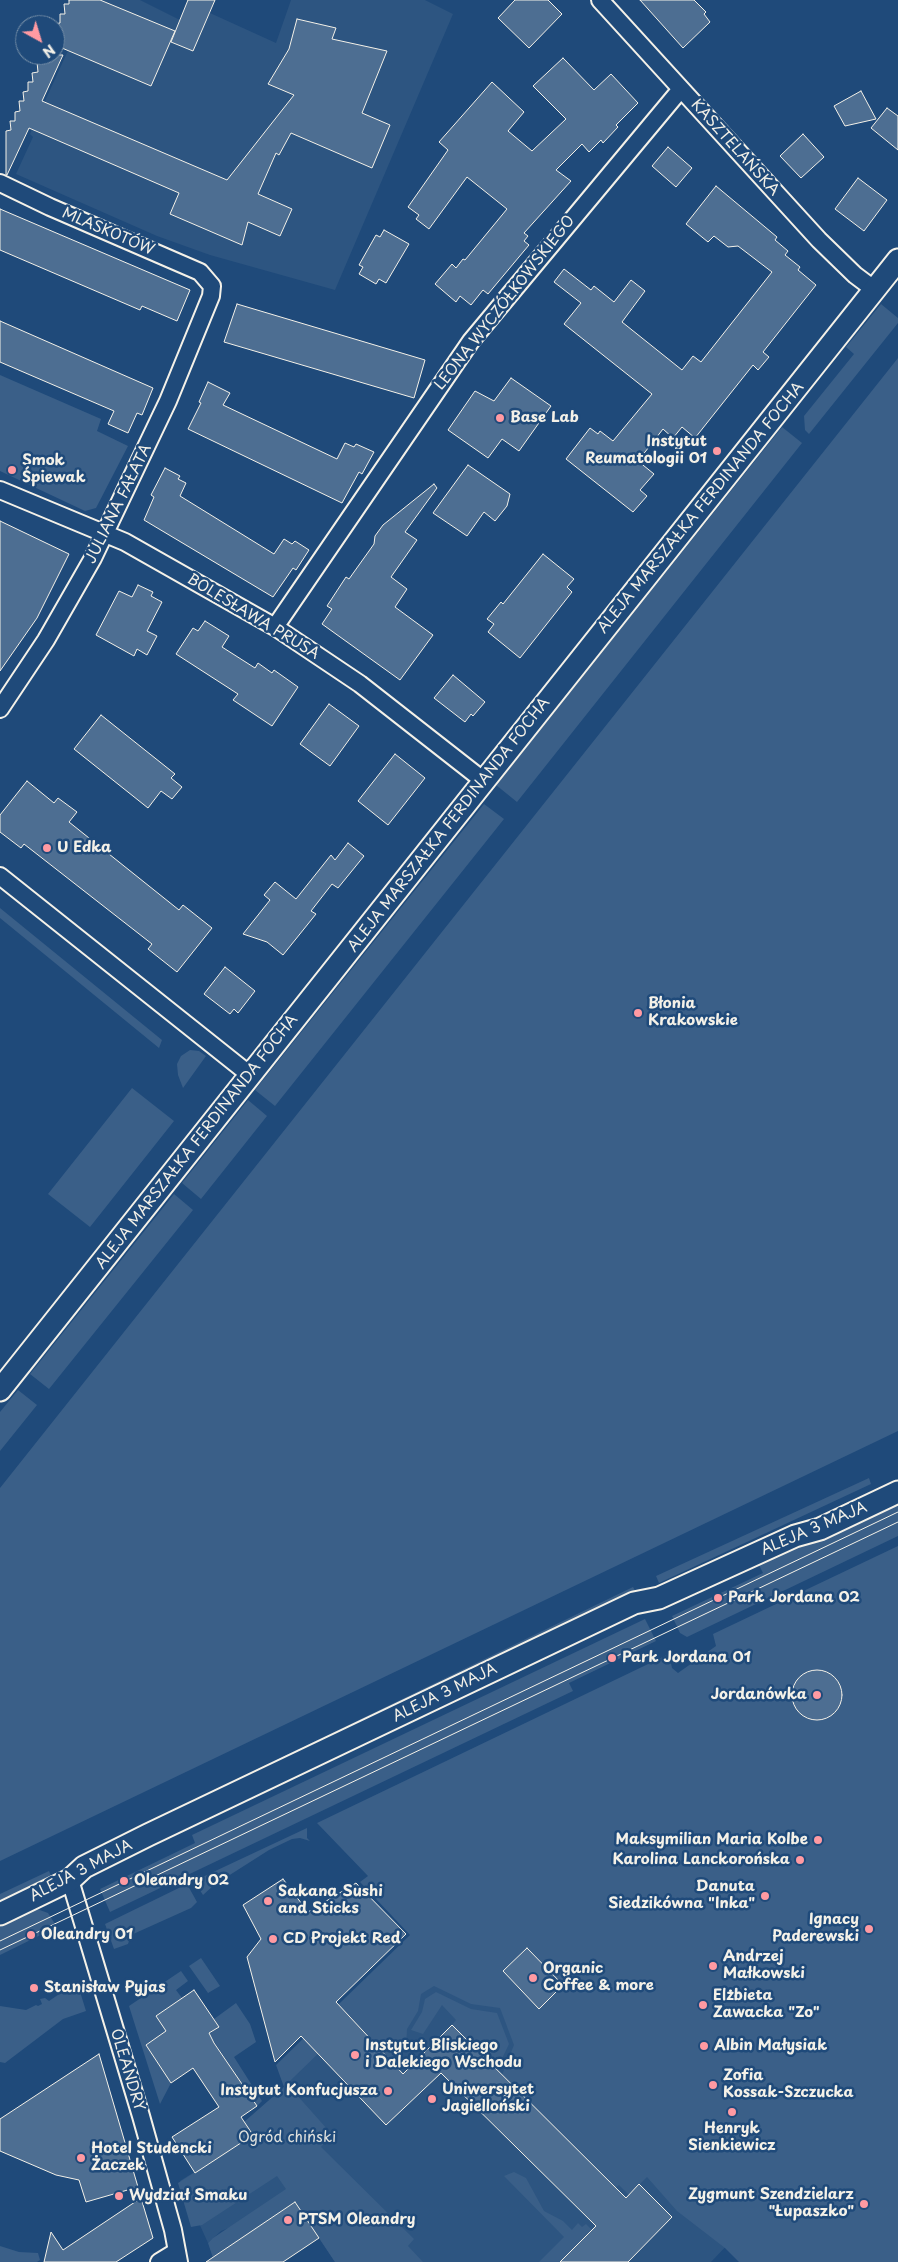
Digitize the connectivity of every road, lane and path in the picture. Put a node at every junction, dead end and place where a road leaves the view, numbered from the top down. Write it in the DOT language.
graph roads {
  1 [pos="600,0"];
  2 [pos="681,88"];
  3 [pos="0,183"];
  4 [pos="898,260"];
  5 [pos="212,286"];
  6 [pos="875,290"];
  7 [pos="0,490"];
  8 [pos="106,533"];
  9 [pos="275,627"];
  10 [pos="0,709"];
  11 [pos="484,781"];
  12 [pos="0,876"];
  13 [pos="250,1075"];
  14 [pos="0,1390"];
  15 [pos="898,1492"];
  16 [pos="70,1880"];
  17 [pos="0,1914"];
  18 [pos="178,2256"];
  19 [pos="159,2262"];
  1 -- 2 [label="street, KASZTELAŃSKA"];
  2 -- 6 [label="street, KASZTELAŃSKA"];
  2 -- 9 [label="street, LEONA WYCZÓŁKOWSKIEGO"];
  3 -- 5 [label="street, MLASKOTÓW"];
  4 -- 6 [label="street, ALEJA MARSZAŁKA FERDINANDA FOCHA"];
  5 -- 8 [label="street, JULIANA FAŁATA"];
  6 -- 11 [label="street, ALEJA MARSZAŁKA FERDINANDA FOCHA"];
  7 -- 8 [label="street, BOLESŁAWA PRUSA"];
  8 -- 9 [label="street, BOLESŁAWA PRUSA"];
  8 -- 10 [label="street, JULIANA FAŁATA"];
  9 -- 11 [label="street, BOLESŁAWA PRUSA"];
  11 -- 13 [label="street, ALEJA MARSZAŁKA FERDINANDA FOCHA"];
  12 -- 13 [label="street"];
  13 -- 14 [label="street, ALEJA MARSZAŁKA FERDINANDA FOCHA"];
  15 -- 16 [label="street, ALEJA 3 MAJA"];
  16 -- 17 [label="street, ALEJA 3 MAJA"];
  16 -- 18 [label="street, OLEANDRY"];
  18 -- 19 [label="street"];
}
